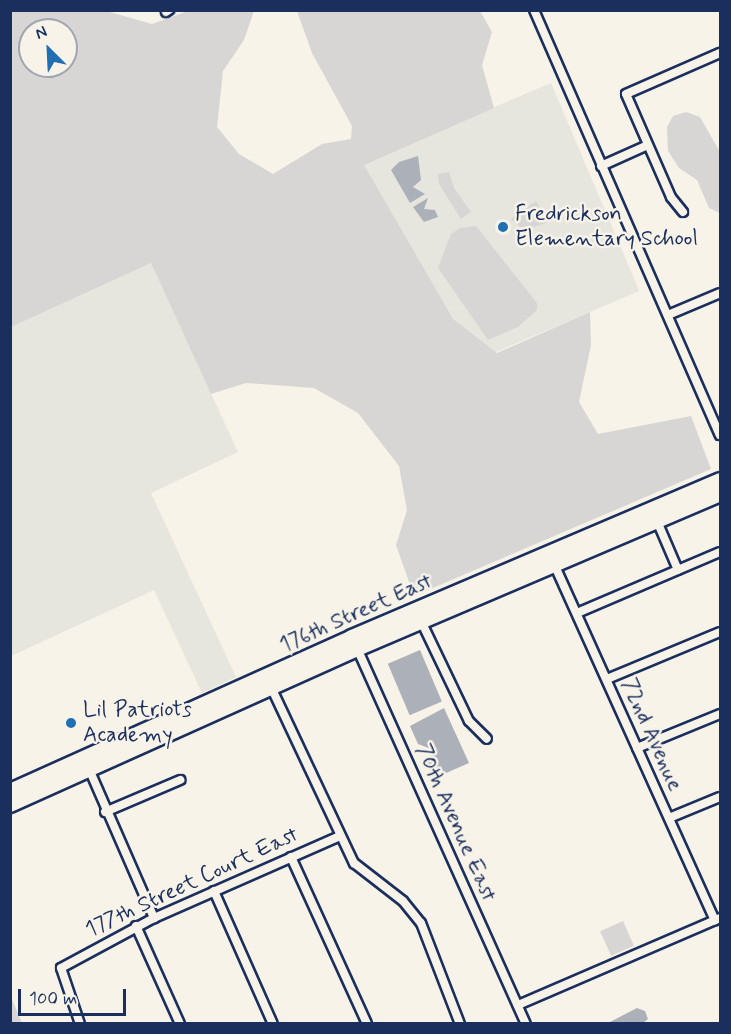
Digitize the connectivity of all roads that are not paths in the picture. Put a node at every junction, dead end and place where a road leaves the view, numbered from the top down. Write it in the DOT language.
graph roads {
  1 [pos="534,10"];
  2 [pos="720,53"];
  3 [pos="648,145"];
  4 [pos="601,166"];
  5 [pos="683,212"];
  6 [pos="720,292"];
  7 [pos="668,315"];
  8 [pos="720,435"];
  9 [pos="720,480"];
  10 [pos="720,494"];
  11 [pos="657,520"];
  12 [pos="720,552"];
  13 [pos="554,564"];
  14 [pos="678,570"];
  15 [pos="577,613"];
  16 [pos="421,621"];
  17 [pos="720,632"];
  18 [pos="354,643"];
  19 [pos="607,679"];
  20 [pos="271,687"];
  21 [pos="720,714"];
  22 [pos="487,739"];
  23 [pos="637,748"];
  24 [pos="89,769"];
  25 [pos="180,780"];
  26 [pos="10,791"];
  27 [pos="720,797"];
  28 [pos="10,805"];
  29 [pos="105,812"];
  30 [pos="669,818"];
  31 [pos="340,836"];
  32 [pos="291,857"];
  33 [pos="214,891"];
  34 [pos="154,918"];
  35 [pos="718,919"];
  36 [pos="136,926"];
  37 [pos="518,1005"];
  38 [pos="80,1023"];
  39 [pos="180,1023"];
  40 [pos="273,1023"];
  41 [pos="367,1023"];
  42 [pos="460,1023"];
  43 [pos="526,1023"];
  1 -- 4 [label="street"];
  2 -- 3 [label="street"];
  3 -- 4 [label="street"];
  3 -- 5 [label="street"];
  4 -- 7 [label="street"];
  6 -- 7 [label="street"];
  7 -- 8 [label="street"];
  9 -- 18 [label="main road, 176th Street East"];
  10 -- 11 [label="main road, 176th Street East"];
  11 -- 13 [label="main road, 176th Street East"];
  11 -- 14 [label="street"];
  12 -- 14 [label="street"];
  13 -- 15 [label="street, 72nd Avenue"];
  13 -- 16 [label="main road, 176th Street East"];
  14 -- 15 [label="street"];
  15 -- 19 [label="street, 72nd Avenue"];
  16 -- 18 [label="main road, 176th Street East"];
  16 -- 22 [label="street"];
  17 -- 19 [label="street"];
  18 -- 20 [label="main road, 176th Street East"];
  18 -- 26 [label="main road, 176th Street East"];
  18 -- 37 [label="street, 70th Avenue East"];
  19 -- 23 [label="street, 72nd Avenue"];
  20 -- 24 [label="main road, 176th Street East"];
  20 -- 31 [label="street"];
  21 -- 23 [label="street"];
  23 -- 30 [label="street, 72nd Avenue"];
  24 -- 28 [label="main road, 176th Street East"];
  24 -- 29 [label="street"];
  25 -- 29 [label="street"];
  27 -- 30 [label="street"];
  29 -- 34 [label="street"];
  30 -- 35 [label="street, 72nd Avenue"];
  31 -- 32 [label="street, 177th Street Court East"];
  31 -- 42 [label="street"];
  32 -- 33 [label="street, 177th Street Court East"];
  32 -- 41 [label="street"];
  33 -- 34 [label="street, 177th Street Court East"];
  33 -- 40 [label="street"];
  34 -- 36 [label="street, 177th Street Court East"];
  35 -- 37 [label="street"];
  36 -- 38 [label="street, 177th Street Court East"];
  36 -- 39 [label="street"];
  37 -- 43 [label="street, 70th Avenue East"];
}
